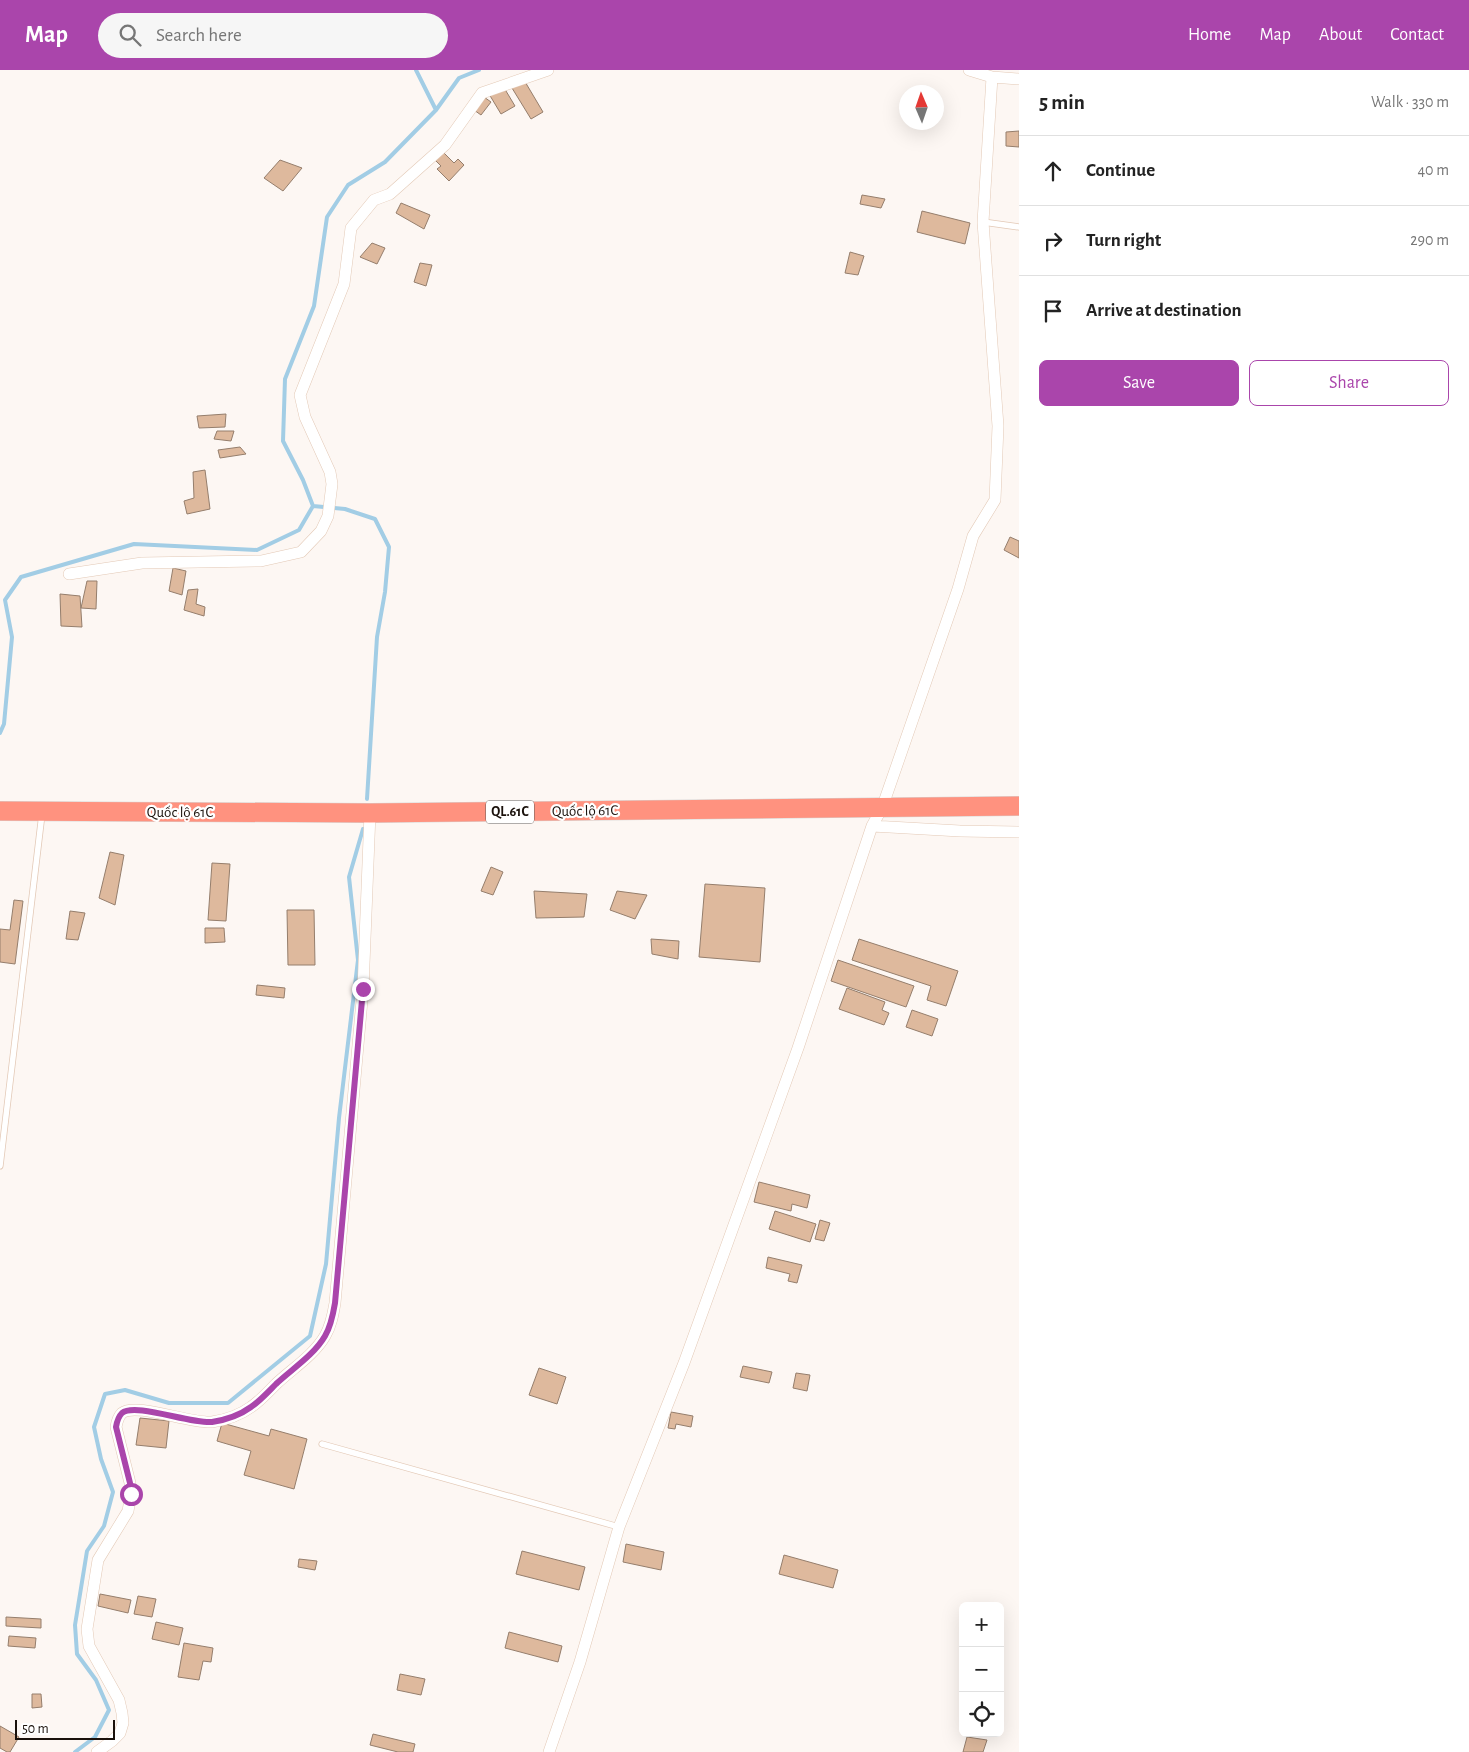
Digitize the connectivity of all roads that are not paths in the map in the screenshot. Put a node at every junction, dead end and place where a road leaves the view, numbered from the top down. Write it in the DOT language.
graph roads {
  1 [pos="548,70"];
  2 [pos="969,70"];
  3 [pos="992,77"];
  4 [pos="1019,79"];
  5 [pos="983,222"];
  6 [pos="1019,227"];
  7 [pos="69,574"];
  8 [pos="1019,806"];
  9 [pos="882,808"];
  10 [pos="0,811"];
  11 [pos="42,812"];
  12 [pos="370,813"];
  13 [pos="872,826"];
  14 [pos="1019,832"];
  15 [pos="0,1166"];
  16 [pos="322,1444"];
  17 [pos="619,1527"];
  18 [pos="97,1752"];
  19 [pos="549,1752"];
  1 -- 7 [label="street"];
  2 -- 3 [label="street"];
  3 -- 4 [label="street"];
  3 -- 5 [label="street"];
  5 -- 6 [label="lane"];
  5 -- 9 [label="street"];
  8 -- 9 [label="highway, Quốc lộ 61C / QL.61C"];
  9 -- 12 [label="highway, Quốc lộ 61C / QL.61C"];
  9 -- 13 [label="street"];
  10 -- 11 [label="highway, Quốc lộ 61C / QL.61C"];
  11 -- 12 [label="highway, Quốc lộ 61C / QL.61C"];
  11 -- 15 [label="lane"];
  12 -- 18 [label="street"];
  13 -- 14 [label="street"];
  13 -- 17 [label="street"];
  16 -- 17 [label="lane"];
  17 -- 19 [label="street"];
}
